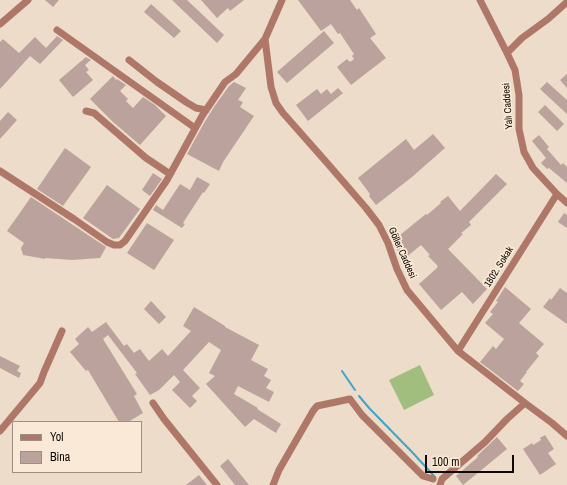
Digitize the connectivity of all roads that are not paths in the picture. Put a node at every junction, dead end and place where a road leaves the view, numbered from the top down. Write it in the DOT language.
graph roads {
  1 [pos="28,0"];
  2 [pos="282,0"];
  3 [pos="480,0"];
  4 [pos="567,2"];
  5 [pos="0,24"];
  6 [pos="57,30"];
  7 [pos="265,39"];
  8 [pos="507,53"];
  9 [pos="129,60"];
  10 [pos="206,110"];
  11 [pos="86,111"];
  12 [pos="195,128"];
  13 [pos="0,171"];
  14 [pos="170,174"];
  15 [pos="557,194"];
  16 [pos="567,203"];
  17 [pos="62,331"];
  18 [pos="458,350"];
  19 [pos="152,403"];
  20 [pos="525,403"];
  21 [pos="0,431"];
  22 [pos="567,436"];
  23 [pos="433,479"];
  24 [pos="217,485"];
  25 [pos="273,485"];
  26 [pos="440,485"];
  1 -- 5 [label="street"];
  2 -- 7 [label="street"];
  3 -- 8 [label="street, Yalı Caddesi"];
  4 -- 8 [label="street"];
  6 -- 12 [label="street"];
  7 -- 10 [label="street"];
  7 -- 18 [label="street, Göller Caddesi"];
  8 -- 15 [label="street, Yalı Caddesi"];
  9 -- 10 [label="street"];
  10 -- 12 [label="street"];
  11 -- 14 [label="street"];
  12 -- 14 [label="street"];
  13 -- 14 [label="street"];
  15 -- 16 [label="street, Yalı Caddesi"];
  15 -- 18 [label="street, 1802. Sokak"];
  17 -- 21 [label="street"];
  18 -- 20 [label="street, Göller Caddesi"];
  19 -- 24 [label="street"];
  20 -- 22 [label="street, Göller Caddesi"];
  20 -- 26 [label="street"];
  23 -- 25 [label="street"];
}
